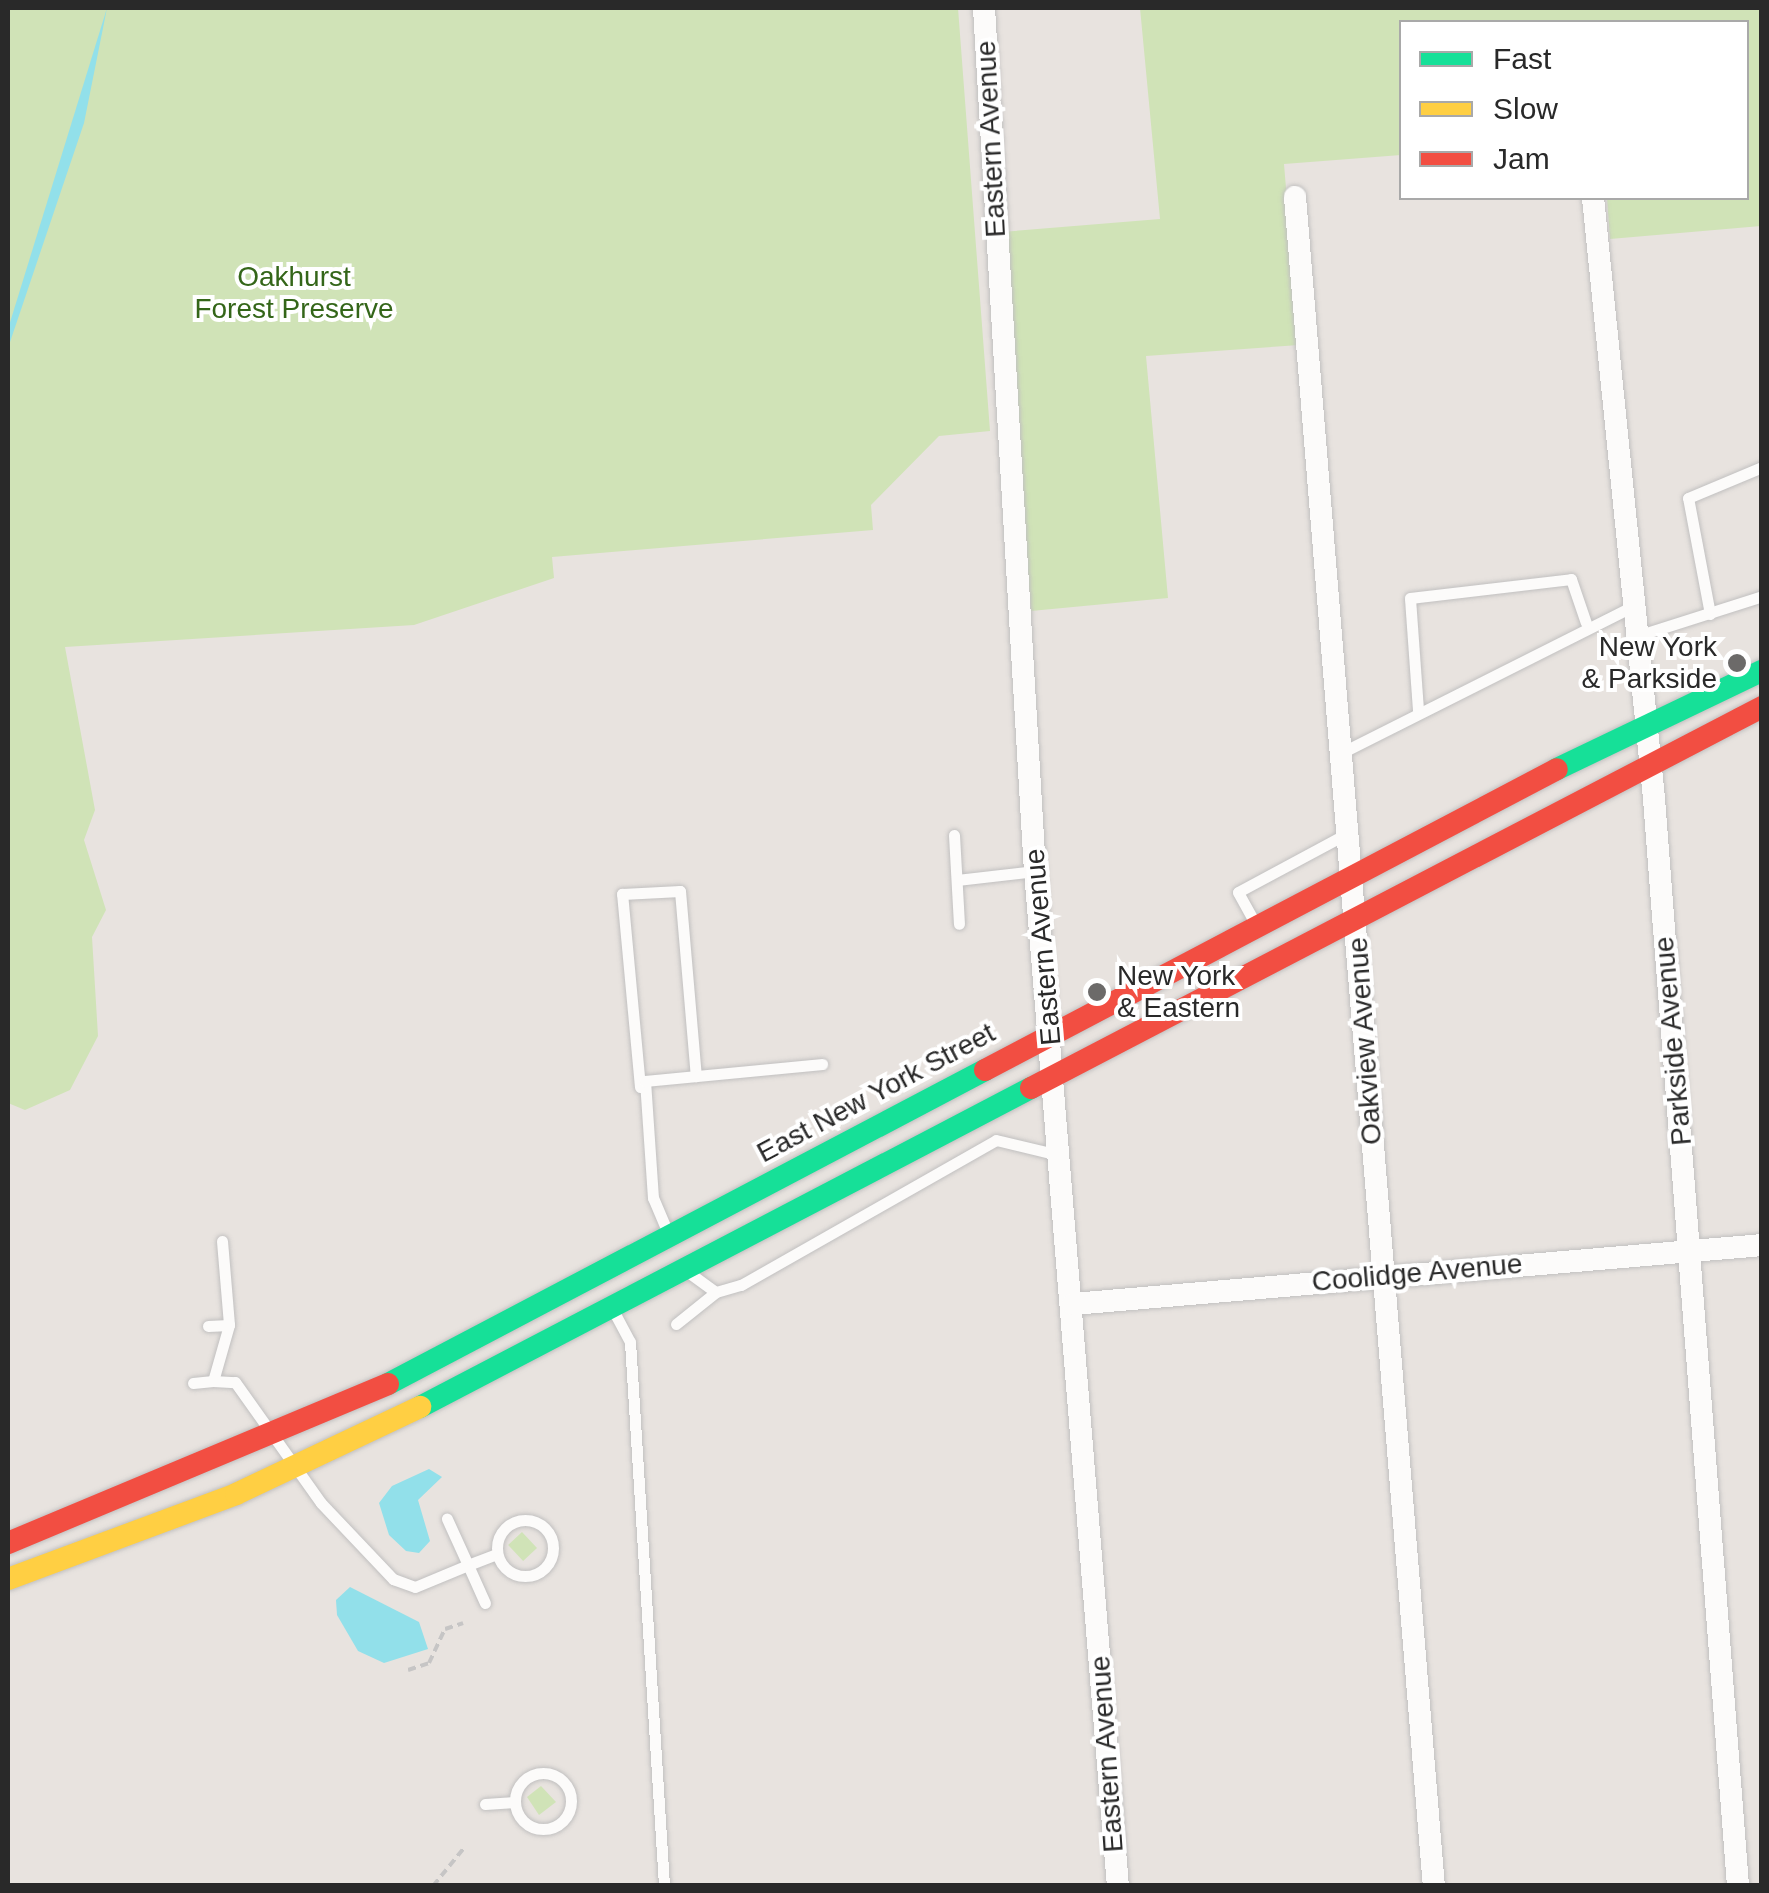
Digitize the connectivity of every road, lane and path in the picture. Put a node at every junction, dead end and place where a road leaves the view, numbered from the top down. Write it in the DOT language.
graph roads {
  1 [pos="984,8"];
  2 [pos="1295,198"];
  3 [pos="1593,200"];
  4 [pos="1762,467"];
  5 [pos="1762,596"];
  6 [pos="1631,607"];
  7 [pos="1710,614"];
  8 [pos="1586,623"];
  9 [pos="1634,637"];
  10 [pos="1762,670"];
  11 [pos="1762,708"];
  12 [pos="1418,710"];
  13 [pos="1646,724"];
  14 [pos="1342,753"];
  15 [pos="1650,760"];
  16 [pos="1348,833"];
  17 [pos="954,835"];
  18 [pos="1035,871"];
  19 [pos="1352,876"];
  20 [pos="957,880"];
  21 [pos="1356,914"];
  22 [pos="959,924"];
  23 [pos="1256,926"];
  24 [pos="1050,1035"];
  25 [pos="822,1064"];
  26 [pos="1054,1073"];
  27 [pos="696,1076"];
  28 [pos="640,1087"];
  29 [pos="948,1129"];
  30 [pos="1061,1156"];
  31 [pos="962,1160"];
  32 [pos="856,1178"];
  33 [pos="870,1212"];
  34 [pos="669,1236"];
  35 [pos="222,1241"];
  36 [pos="1762,1245"];
  37 [pos="1690,1252"];
  38 [pos="686,1268"];
  39 [pos="1384,1274"];
  40 [pos="716,1292"];
  41 [pos="1072,1304"];
  42 [pos="611,1306"];
  43 [pos="228,1324"];
  44 [pos="676,1324"];
  45 [pos="208,1326"];
  46 [pos="214,1381"];
  47 [pos="193,1383"];
  48 [pos="278,1438"];
  49 [pos="298,1466"];
  50 [pos="448,1519"];
  51 [pos="8,1543"];
  52 [pos="497,1554"];
  53 [pos="468,1565"];
  54 [pos="8,1578"];
  55 [pos="485,1604"];
  56 [pos="463,1623"];
  57 [pos="408,1670"];
  58 [pos="515,1802"];
  59 [pos="484,1804"];
  60 [pos="464,1848"];
  61 [pos="432,1886"];
  62 [pos="664,1886"];
  63 [pos="1118,1886"];
  64 [pos="1434,1886"];
  65 [pos="1738,1886"];
  1 -- 18 [label="street, Eastern Avenue"];
  2 -- 14 [label="street, Oakview Avenue"];
  3 -- 6 [label="street, Parkside Avenue"];
  4 -- 7 [label="lane"];
  5 -- 7 [label="lane"];
  6 -- 8 [label="lane"];
  6 -- 9 [label="street, Parkside Avenue"];
  7 -- 9 [label="lane"];
  8 -- 12 [label="lane"];
  8 -- 12 [label="lane"];
  9 -- 13 [label="street, Parkside Avenue"];
  10 -- 13 [label="main road, East New York Street"];
  11 -- 15 [label="main road"];
  12 -- 14 [label="lane"];
  13 -- 15 [label="street, Parkside Avenue"];
  13 -- 19 [label="main road, East New York Street"];
  14 -- 16 [label="street, Oakview Avenue"];
  15 -- 21 [label="main road"];
  15 -- 37 [label="street, Parkside Avenue"];
  16 -- 19 [label="street, Oakview Avenue"];
  16 -- 23 [label="lane"];
  17 -- 20 [label="lane"];
  18 -- 20 [label="lane"];
  18 -- 24 [label="street, Eastern Avenue"];
  19 -- 21 [label="street, Oakview Avenue"];
  19 -- 23 [label="main road, East New York Street"];
  20 -- 22 [label="lane"];
  21 -- 26 [label="main road"];
  21 -- 39 [label="street, Oakview Avenue"];
  23 -- 24 [label="main road, East New York Street"];
  24 -- 26 [label="street, Eastern Avenue"];
  24 -- 34 [label="main road, East New York Street"];
  25 -- 27 [label="lane"];
  26 -- 29 [label="main road"];
  26 -- 30 [label="street, Eastern Avenue"];
  27 -- 28 [label="lane"];
  27 -- 28 [label="lane"];
  28 -- 34 [label="lane"];
  29 -- 31 [label="lane"];
  29 -- 32 [label="main road"];
  30 -- 31 [label="lane"];
  30 -- 41 [label="street, Eastern Avenue"];
  31 -- 33 [label="lane"];
  32 -- 33 [label="lane"];
  32 -- 38 [label="main road"];
  33 -- 40 [label="lane"];
  34 -- 38 [label="lane"];
  34 -- 48 [label="main road, East New York Street"];
  35 -- 43 [label="lane"];
  36 -- 37 [label="street, Coolidge Avenue"];
  37 -- 39 [label="street, Coolidge Avenue"];
  37 -- 65 [label="street, Parkside Avenue"];
  38 -- 40 [label="lane"];
  38 -- 42 [label="main road"];
  39 -- 41 [label="street, Coolidge Avenue"];
  39 -- 64 [label="street, Oakview Avenue"];
  40 -- 44 [label="lane"];
  41 -- 63 [label="street, Eastern Avenue"];
  42 -- 49 [label="main road"];
  42 -- 62 [label="lane"];
  43 -- 45 [label="lane"];
  43 -- 46 [label="lane"];
  46 -- 47 [label="lane"];
  46 -- 48 [label="lane"];
  48 -- 49 [label="lane"];
  48 -- 51 [label="main road, East New York Street"];
  49 -- 53 [label="lane"];
  49 -- 54 [label="main road"];
  50 -- 53 [label="lane"];
  52 -- 52 [label="lane"];
  52 -- 53 [label="lane"];
  53 -- 55 [label="lane"];
  56 -- 57 [label="path"];
  58 -- 58 [label="lane"];
  58 -- 59 [label="lane"];
  60 -- 61 [label="path"];
}
